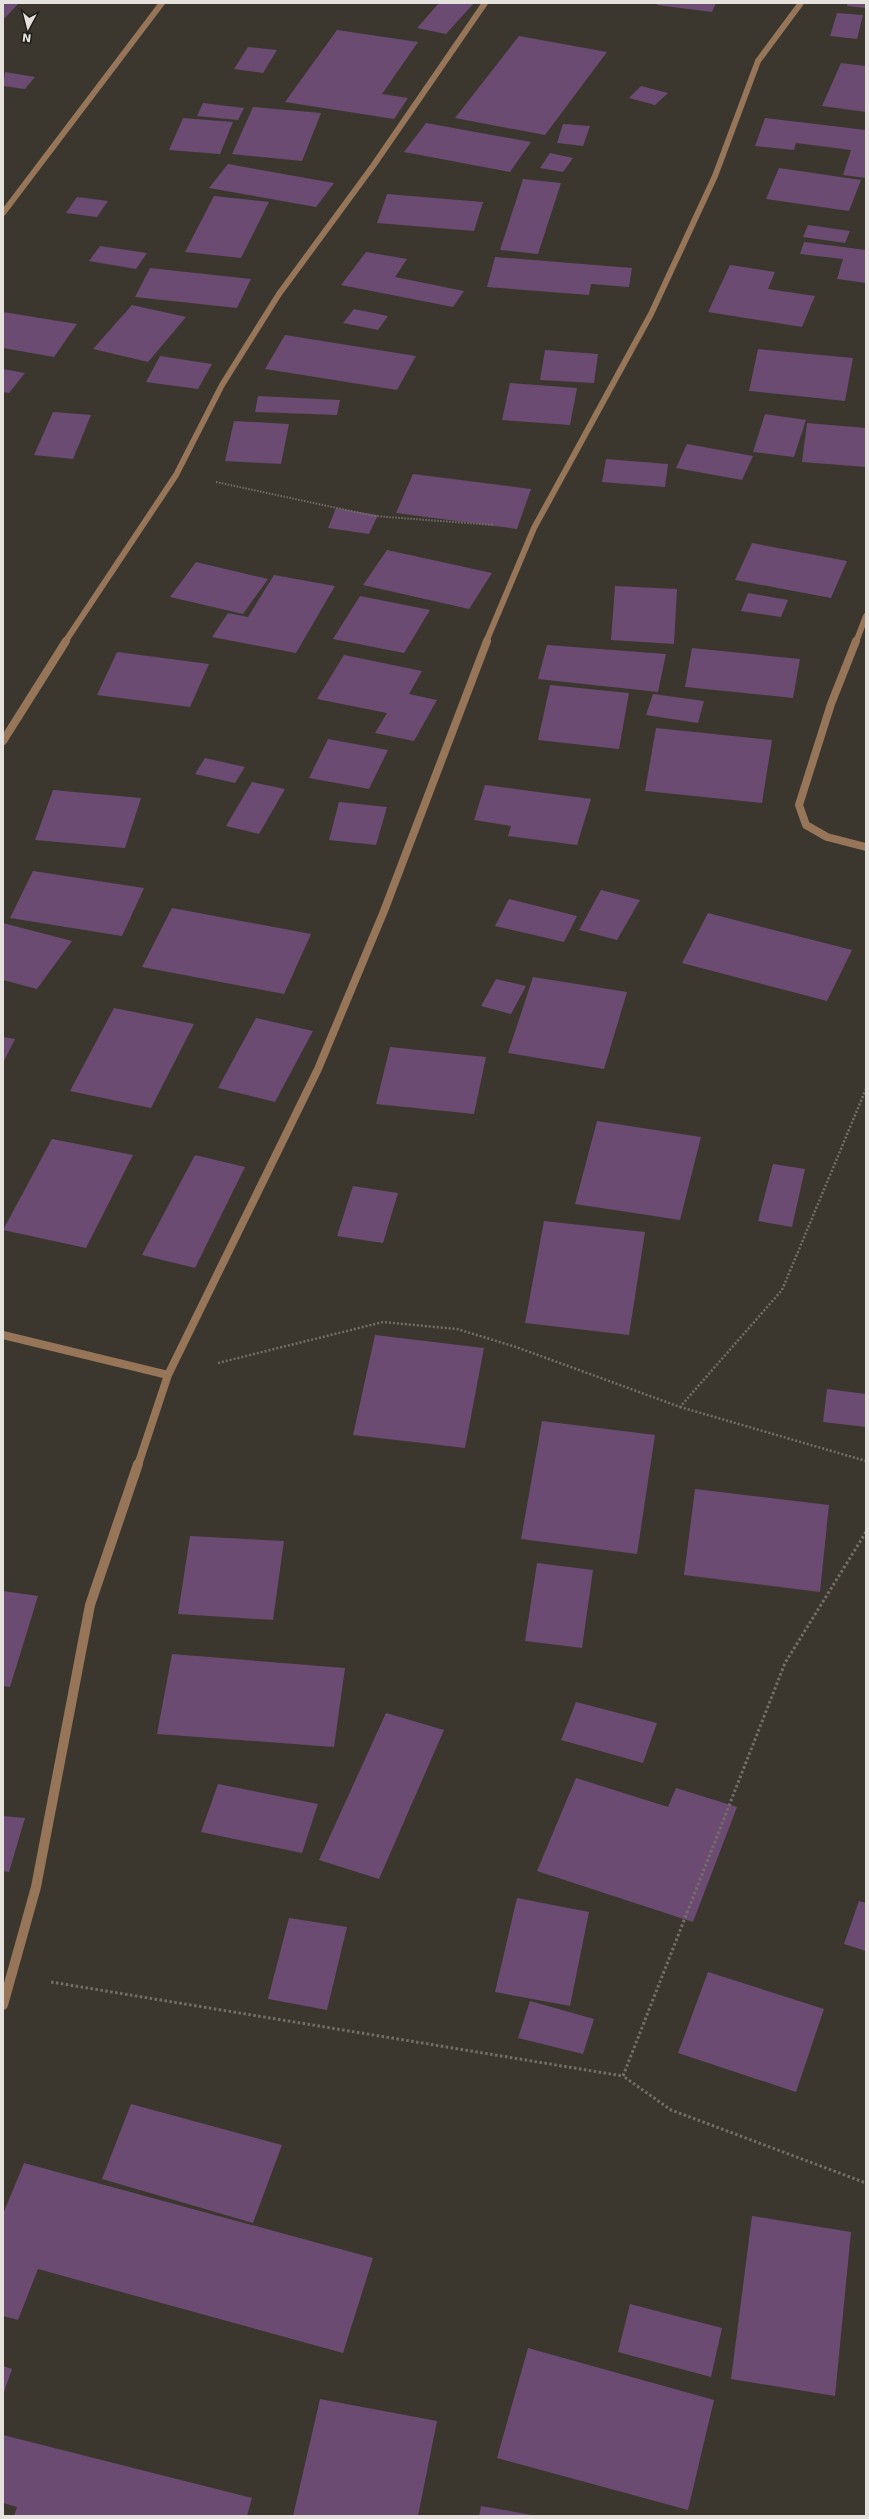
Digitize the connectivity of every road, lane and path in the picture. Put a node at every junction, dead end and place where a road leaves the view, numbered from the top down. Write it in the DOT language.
graph roads {
  1 [pos="162,3"];
  2 [pos="485,3"];
  3 [pos="801,3"];
  4 [pos="3,213"];
  5 [pos="176,475"];
  6 [pos="534,528"];
  7 [pos="866,616"];
  8 [pos="3,741"];
  9 [pos="866,847"];
  10 [pos="866,1089"];
  11 [pos="3,1335"];
  12 [pos="168,1375"];
  13 [pos="680,1407"];
  14 [pos="866,1461"];
  15 [pos="866,1532"];
  16 [pos="11,1976"];
  17 [pos="3,2005"];
  18 [pos="623,2076"];
  19 [pos="866,2183"];
  1 -- 4 [label="street"];
  2 -- 5 [label="street"];
  3 -- 6 [label="street"];
  5 -- 6 [label="path"];
  5 -- 8 [label="street"];
  6 -- 12 [label="street"];
  7 -- 9 [label="street"];
  10 -- 13 [label="path"];
  11 -- 12 [label="street"];
  12 -- 13 [label="path"];
  12 -- 16 [label="street"];
  13 -- 14 [label="path"];
  15 -- 18 [label="path"];
  16 -- 17 [label="street"];
  16 -- 18 [label="path"];
  18 -- 19 [label="path"];
}
